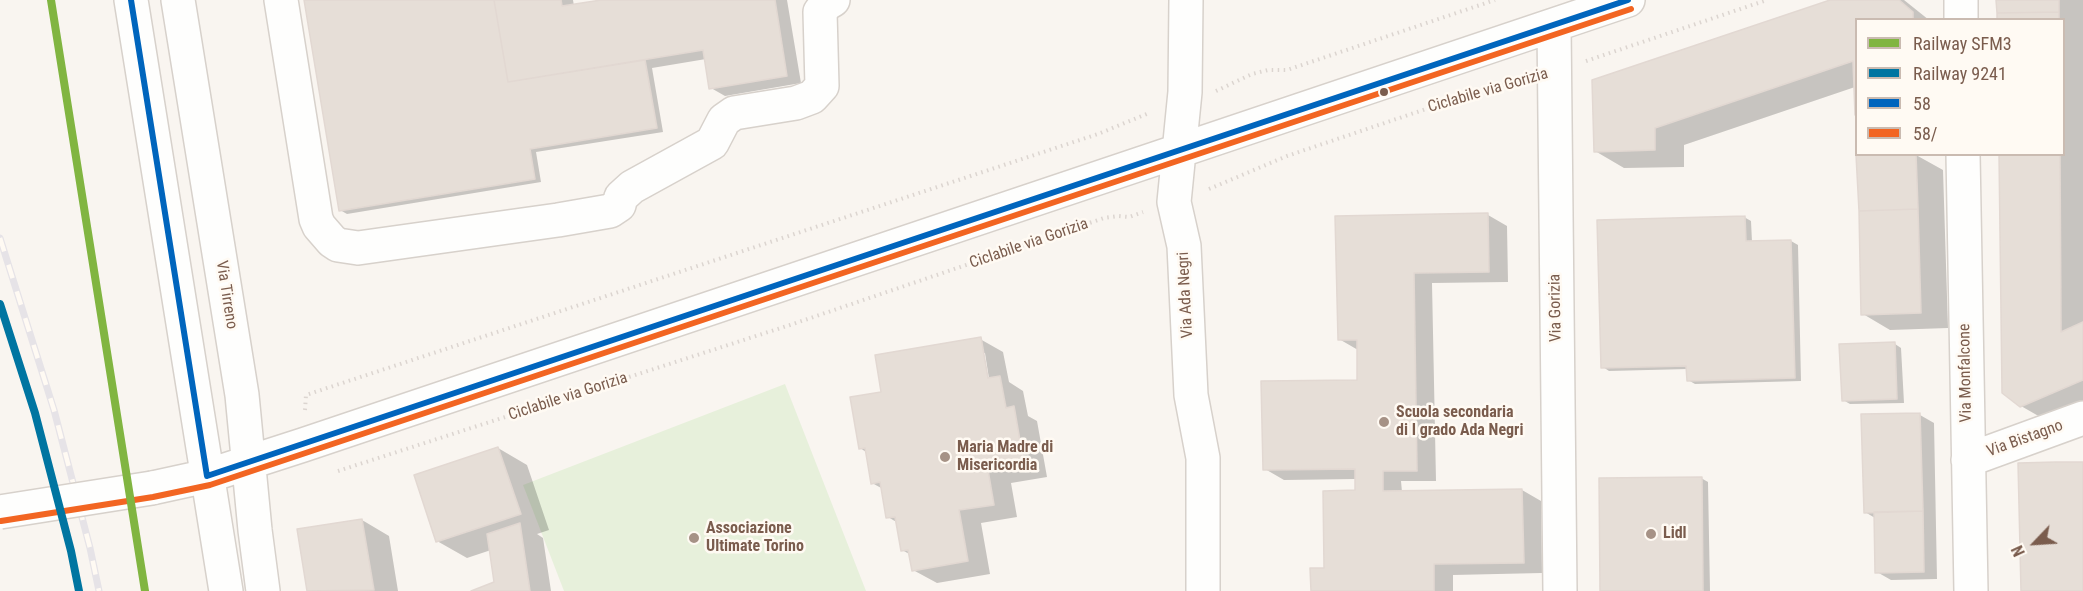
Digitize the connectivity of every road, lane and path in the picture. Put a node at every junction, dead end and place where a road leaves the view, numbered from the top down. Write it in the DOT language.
graph roads {
  1 [pos="131,0"];
  2 [pos="178,0"];
  3 [pos="282,0"];
  4 [pos="832,0"];
  5 [pos="1186,0"];
  6 [pos="1494,0"];
  7 [pos="1628,0"];
  8 [pos="1767,0"];
  9 [pos="1960,0"];
  10 [pos="1961,18"];
  11 [pos="1554,25"];
  12 [pos="1554,72"];
  13 [pos="1184,101"];
  14 [pos="1180,151"];
  15 [pos="1963,156"];
  16 [pos="1174,202"];
  17 [pos="2083,418"];
  18 [pos="303,446"];
  19 [pos="1968,460"];
  20 [pos="248,462"];
  21 [pos="334,472"];
  22 [pos="207,476"];
  23 [pos="0,512"];
  24 [pos="226,591"];
  25 [pos="263,591"];
  26 [pos="1203,591"];
  27 [pos="1560,591"];
  28 [pos="1971,591"];
  1 -- 22 [label="street"];
  2 -- 20 [label="street, Via Tirreno"];
  3 -- 4 [label="street"];
  5 -- 13 [label="street, Via Ada Negri"];
  6 -- 13 [label="path"];
  7 -- 11 [label="street"];
  8 -- 12 [label="path, Ciclabile via Gorizia"];
  9 -- 10 [label="street"];
  11 -- 12 [label="street, Via Gorizia"];
  11 -- 14 [label="street"];
  12 -- 16 [label="path, Ciclabile via Gorizia"];
  12 -- 27 [label="street, Via Gorizia"];
  13 -- 14 [label="street, Via Ada Negri"];
  13 -- 18 [label="path"];
  14 -- 16 [label="street, Via Ada Negri"];
  14 -- 18 [label="street"];
  15 -- 19 [label="street, Via Monfalcone"];
  16 -- 21 [label="path, Ciclabile via Gorizia"];
  16 -- 26 [label="street, Via Ada Negri"];
  17 -- 19 [label="street, Via Bistagno"];
  18 -- 20 [label="street"];
  19 -- 28 [label="street, Via Monfalcone"];
  20 -- 22 [label="street"];
  20 -- 25 [label="street, Via Tirreno"];
  22 -- 23 [label="street, bridge"];
  22 -- 24 [label="street"];
}
